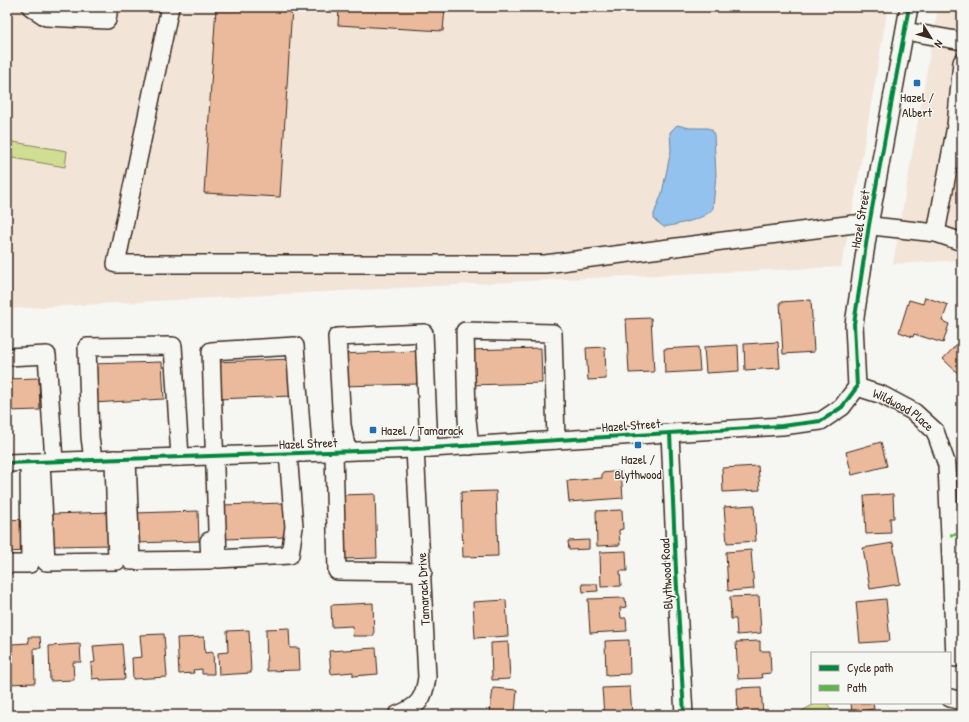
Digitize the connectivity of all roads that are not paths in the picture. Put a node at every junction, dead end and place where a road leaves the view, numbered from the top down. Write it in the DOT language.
graph roads {
  1 [pos="31,7"];
  2 [pos="110,7"];
  3 [pos="170,7"];
  4 [pos="909,7"];
  5 [pos="905,31"];
  6 [pos="962,41"];
  7 [pos="962,62"];
  8 [pos="959,126"];
  9 [pos="869,226"];
  10 [pos="936,233"];
  11 [pos="962,242"];
  12 [pos="7,357"];
  13 [pos="857,387"];
  14 [pos="670,433"];
  15 [pos="556,440"];
  16 [pos="470,446"];
  17 [pos="422,448"];
  18 [pos="340,452"];
  19 [pos="295,453"];
  20 [pos="208,456"];
  21 [pos="180,457"];
  22 [pos="121,459"];
  23 [pos="93,460"];
  24 [pos="41,462"];
  25 [pos="7,463"];
  26 [pos="7,564"];
  27 [pos="423,572"];
  28 [pos="956,659"];
  29 [pos="951,698"];
  30 [pos="962,700"];
  31 [pos="396,715"];
  32 [pos="684,715"];
  1 -- 2 [label="street"];
  3 -- 9 [label="street"];
  4 -- 5 [label="street, Hazel Street"];
  5 -- 6 [label="street"];
  5 -- 9 [label="street, Hazel Street"];
  7 -- 8 [label="street"];
  8 -- 10 [label="street"];
  9 -- 10 [label="street"];
  9 -- 13 [label="street, Hazel Street"];
  10 -- 11 [label="street"];
  12 -- 24 [label="street"];
  13 -- 14 [label="street, Hazel Street"];
  13 -- 28 [label="street, Wildwood Place"];
  14 -- 15 [label="street, Hazel Street"];
  14 -- 32 [label="street, Blythwood Road"];
  15 -- 16 [label="street, Hazel Street"];
  15 -- 16 [label="street"];
  16 -- 17 [label="street, Hazel Street"];
  17 -- 18 [label="street, Hazel Street"];
  17 -- 18 [label="street, Tamarack Drive"];
  17 -- 27 [label="street, Tamarack Drive"];
  18 -- 19 [label="street, Hazel Street"];
  18 -- 27 [label="street"];
  19 -- 20 [label="street, Hazel Street"];
  19 -- 20 [label="street"];
  19 -- 20 [label="street"];
  20 -- 21 [label="street, Hazel Street"];
  20 -- 22 [label="street"];
  21 -- 22 [label="street, Hazel Street"];
  21 -- 23 [label="street"];
  22 -- 23 [label="street, Hazel Street"];
  22 -- 24 [label="street"];
  23 -- 24 [label="street, Hazel Street"];
  24 -- 25 [label="street, Hazel Street"];
  24 -- 26 [label="street"];
  27 -- 31 [label="street, Tamarack Drive"];
  29 -- 30 [label="street"];
}
